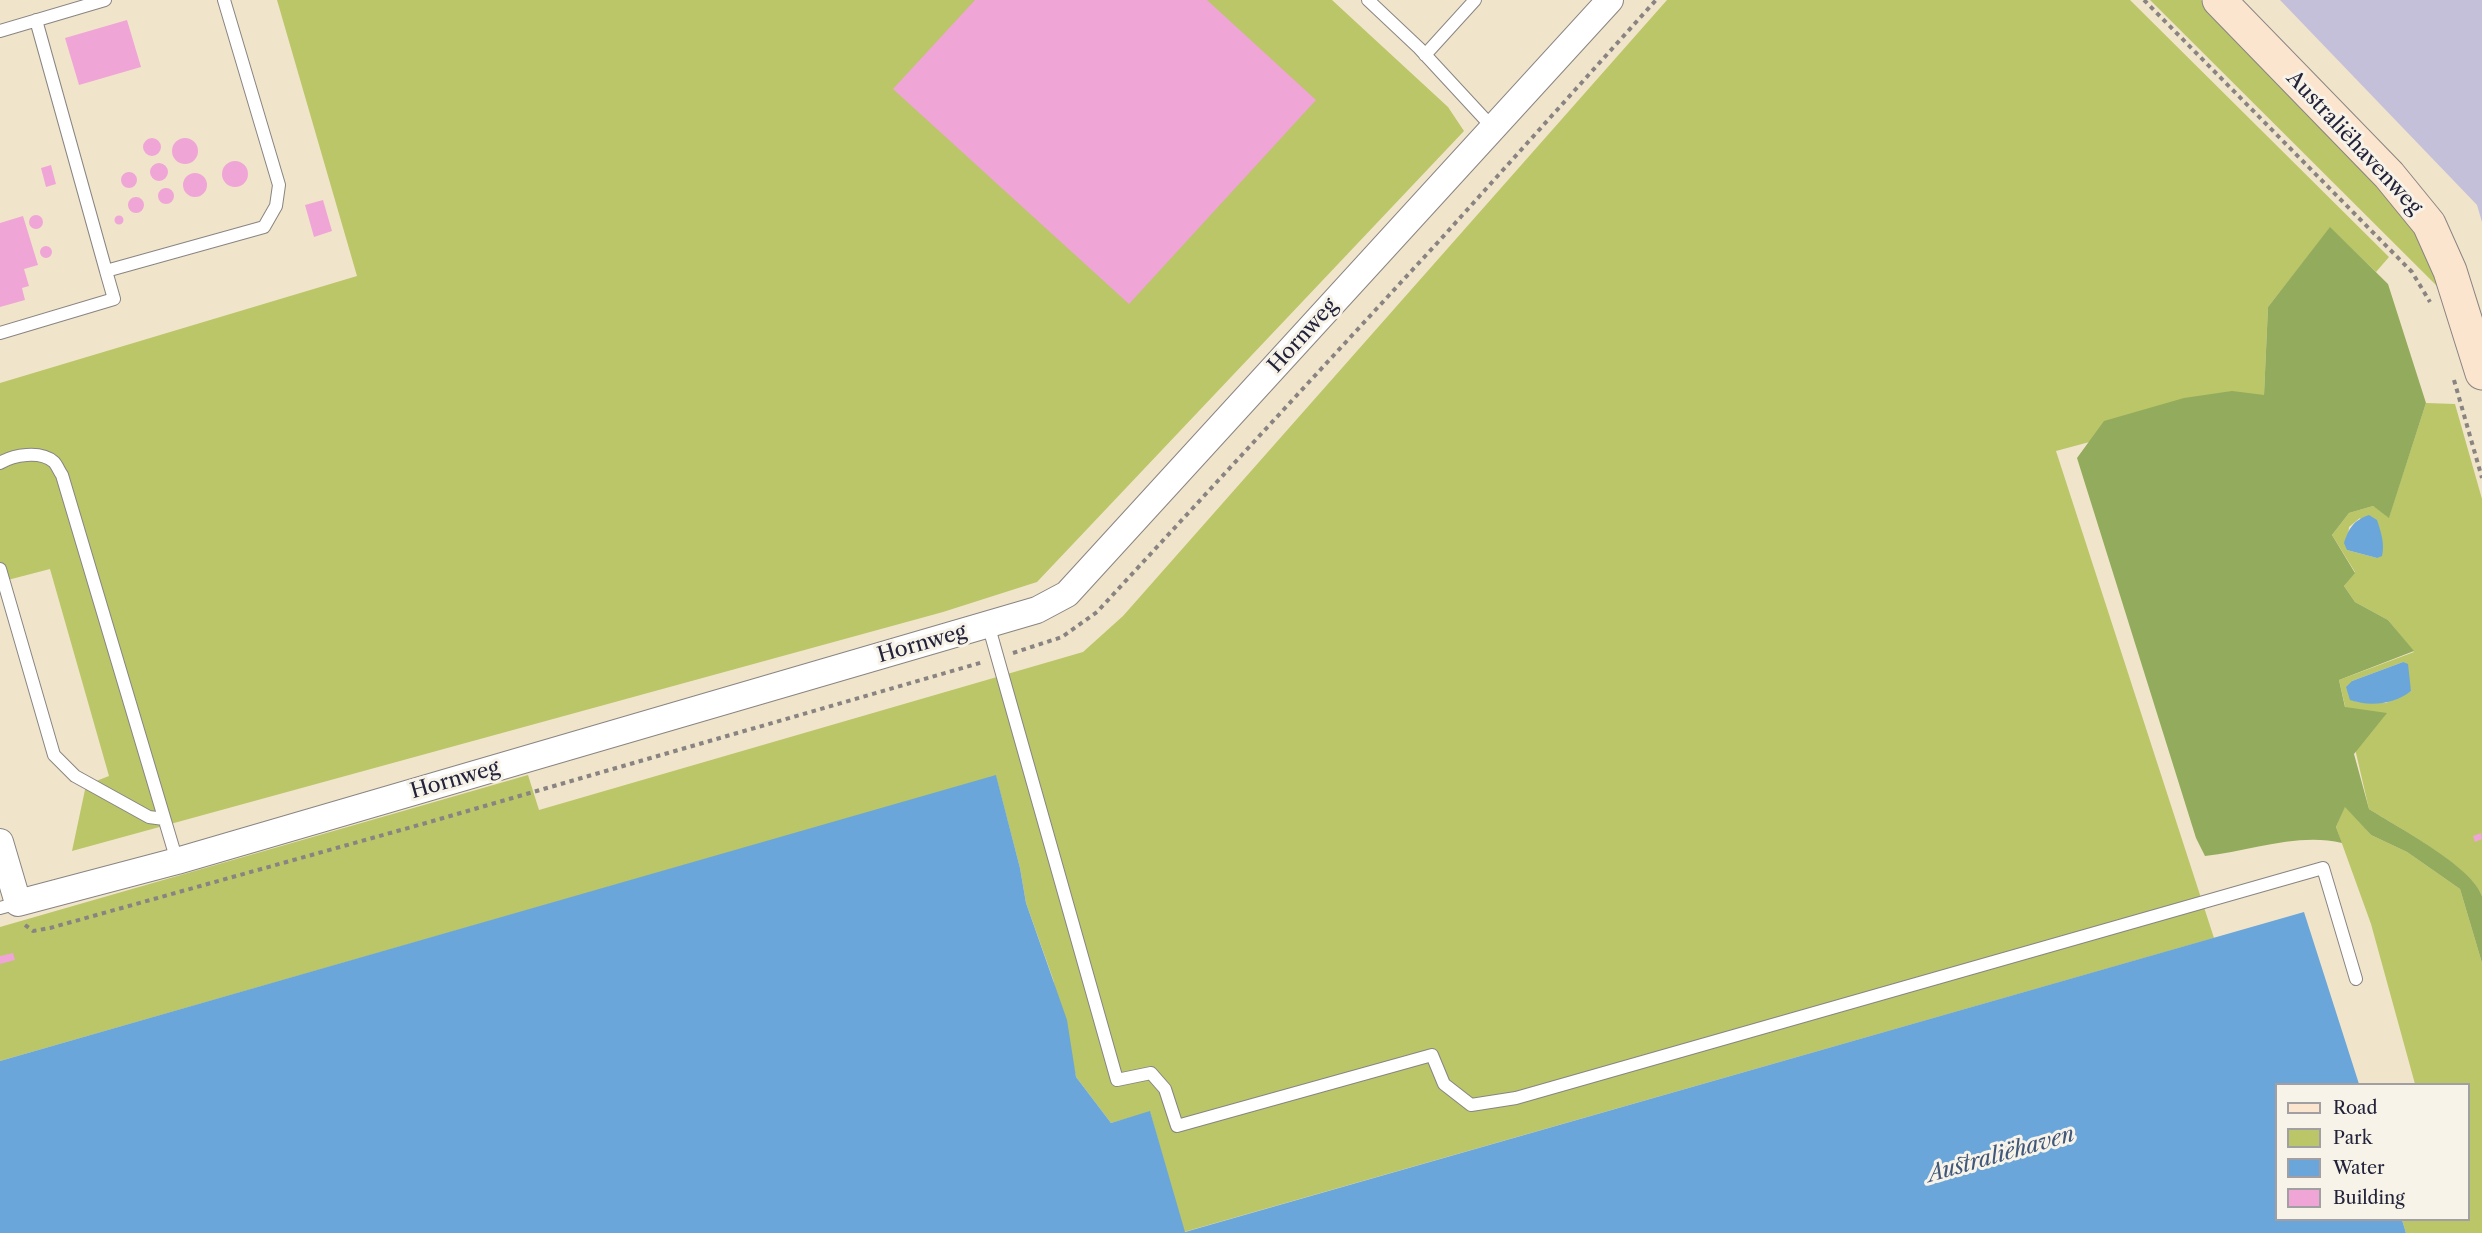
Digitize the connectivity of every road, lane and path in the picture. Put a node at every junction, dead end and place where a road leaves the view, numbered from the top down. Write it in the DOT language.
graph roads {
  1 [pos="105,0"];
  2 [pos="224,0"];
  3 [pos="1368,0"];
  4 [pos="1475,0"];
  5 [pos="1610,0"];
  6 [pos="1656,0"];
  7 [pos="2144,0"];
  8 [pos="2219,0"];
  9 [pos="36,20"];
  10 [pos="0,31"];
  11 [pos="1425,54"];
  12 [pos="1493,128"];
  13 [pos="106,271"];
  14 [pos="2432,306"];
  15 [pos="0,333"];
  16 [pos="2467,374"];
  17 [pos="0,463"];
  18 [pos="2482,478"];
  19 [pos="0,569"];
  20 [pos="988,624"];
  21 [pos="997,658"];
  22 [pos="164,819"];
  23 [pos="0,842"];
  24 [pos="177,861"];
  25 [pos="9,906"];
  26 [pos="2356,979"];
  1 -- 9 [label="lane"];
  2 -- 13 [label="lane"];
  3 -- 11 [label="lane"];
  4 -- 11 [label="lane"];
  5 -- 12 [label="street, Hornweg"];
  6 -- 21 [label="path"];
  7 -- 14 [label="path"];
  8 -- 16 [label="street, Australiëhavenweg"];
  9 -- 10 [label="lane"];
  9 -- 13 [label="lane"];
  11 -- 12 [label="lane"];
  12 -- 20 [label="street, Hornweg"];
  13 -- 15 [label="lane"];
  16 -- 18 [label="path"];
  17 -- 22 [label="lane"];
  19 -- 22 [label="lane"];
  20 -- 21 [label="lane"];
  20 -- 24 [label="street, Hornweg"];
  21 -- 25 [label="path"];
  21 -- 26 [label="lane"];
  22 -- 24 [label="lane"];
  23 -- 25 [label="street"];
  24 -- 25 [label="street, Hornweg"];
}
